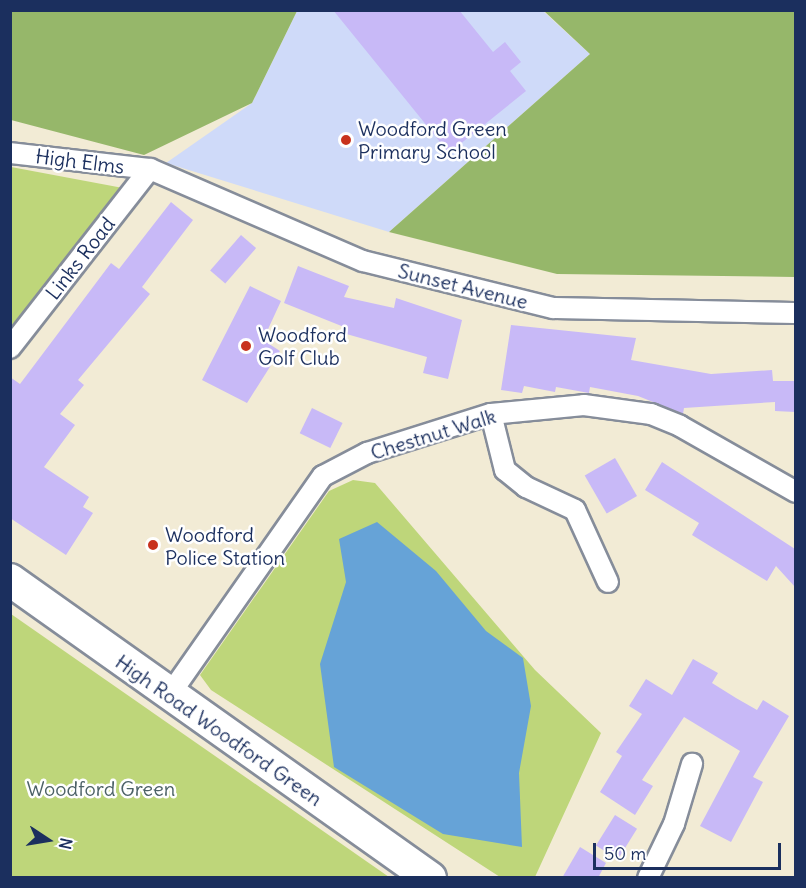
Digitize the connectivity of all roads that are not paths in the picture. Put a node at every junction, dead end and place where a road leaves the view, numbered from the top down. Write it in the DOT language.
graph roads {
  1 [pos="10,153"];
  2 [pos="150,169"];
  3 [pos="795,313"];
  4 [pos="10,348"];
  5 [pos="491,414"];
  6 [pos="795,492"];
  7 [pos="10,580"];
  8 [pos="608,582"];
  9 [pos="168,697"];
  10 [pos="692,764"];
  11 [pos="430,878"];
  12 [pos="648,878"];
  1 -- 2 [label="street, High Elms"];
  2 -- 3 [label="street, Sunset Avenue"];
  2 -- 4 [label="street, Links Road"];
  5 -- 6 [label="street, Chestnut Walk"];
  5 -- 8 [label="street"];
  5 -- 9 [label="street, Chestnut Walk"];
  7 -- 9 [label="main road, High Road Woodford Green"];
  9 -- 11 [label="main road, High Road Woodford Green"];
  10 -- 12 [label="street"];
}
